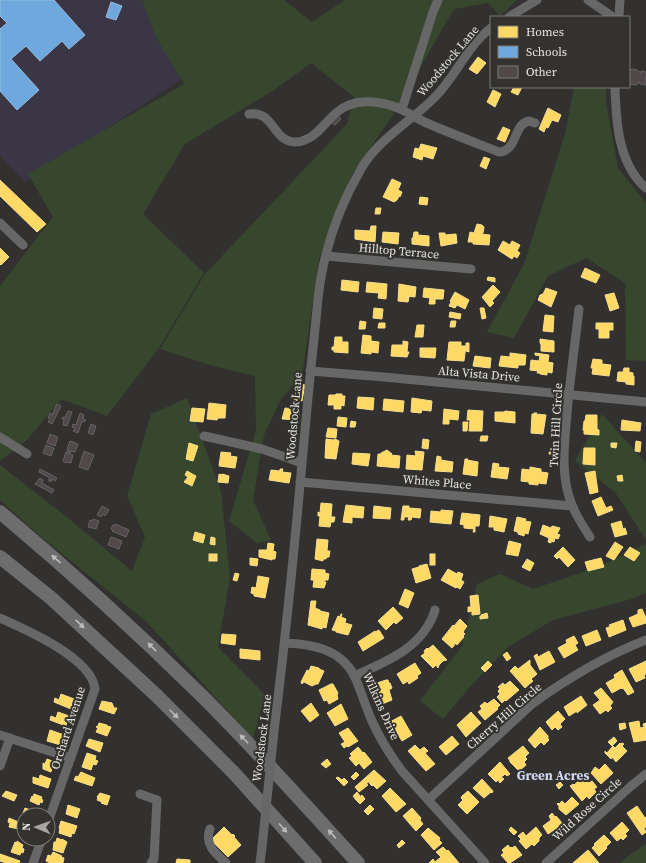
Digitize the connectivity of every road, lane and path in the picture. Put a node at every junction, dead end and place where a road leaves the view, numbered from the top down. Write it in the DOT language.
graph roads {
  1 [pos="438,0"];
  2 [pos="537,0"];
  3 [pos="588,0"];
  4 [pos="620,0"];
  5 [pos="511,16"];
  6 [pos="612,16"];
  7 [pos="619,16"];
  8 [pos="490,29"];
  9 [pos="615,88"];
  10 [pos="402,110"];
  11 [pos="249,114"];
  12 [pos="414,117"];
  13 [pos="535,123"];
  14 [pos="646,188"];
  15 [pos="0,223"];
  16 [pos="23,245"];
  17 [pos="326,256"];
  18 [pos="471,269"];
  19 [pos="579,309"];
  20 [pos="310,371"];
  21 [pos="569,394"];
  22 [pos="646,402"];
  23 [pos="204,436"];
  24 [pos="0,437"];
  25 [pos="27,454"];
  26 [pos="302,463"];
  27 [pos="300,482"];
  28 [pos="572,506"];
  29 [pos="0,512"];
  30 [pos="590,537"];
  31 [pos="0,557"];
  32 [pos="435,610"];
  33 [pos="0,618"];
  34 [pos="646,640"];
  35 [pos="285,643"];
  36 [pos="354,676"];
  37 [pos="0,735"];
  38 [pos="10,738"];
  39 [pos="71,758"];
  40 [pos="0,766"];
  41 [pos="646,774"];
  42 [pos="140,794"];
  43 [pos="428,800"];
  44 [pos="53,807"];
  45 [pos="210,829"];
  46 [pos="39,847"];
  47 [pos="221,861"];
  48 [pos="33,863"];
  49 [pos="151,863"];
  50 [pos="260,863"];
  51 [pos="315,863"];
  52 [pos="358,863"];
  53 [pos="485,863"];
  54 [pos="546,863"];
  1 -- 10 [label="street"];
  2 -- 5 [label="street"];
  3 -- 6 [label="street"];
  4 -- 7 [label="street"];
  8 -- 12 [label="street, Woodstock Lane"];
  9 -- 14 [label="street"];
  10 -- 11 [label="street"];
  10 -- 12 [label="street"];
  12 -- 13 [label="street"];
  12 -- 17 [label="street, Woodstock Lane"];
  15 -- 16 [label="street"];
  17 -- 18 [label="street, Hilltop Terrace"];
  17 -- 20 [label="street, Woodstock Lane"];
  19 -- 21 [label="street, Twin Hill Circle"];
  20 -- 21 [label="street, Alta Vista Drive"];
  20 -- 26 [label="street, Woodstock Lane"];
  21 -- 22 [label="street, Alta Vista Drive"];
  21 -- 28 [label="street, Twin Hill Circle"];
  23 -- 26 [label="street"];
  24 -- 25 [label="street"];
  26 -- 27 [label="street, Woodstock Lane"];
  27 -- 28 [label="street, Whites Place"];
  27 -- 35 [label="street, Woodstock Lane"];
  28 -- 30 [label="street, Twin Hill Circle"];
  52 -- 29 [label="highway, one-way"];
  31 -- 51 [label="highway, one-way"];
  32 -- 36 [label="street"];
  33 -- 39 [label="street, Orchard Avenue"];
  34 -- 43 [label="street, Cherry Hill Circle"];
  35 -- 36 [label="street, Wilkins Drive"];
  35 -- 50 [label="street, Woodstock Lane, bridge"];
  36 -- 43 [label="street, Wilkins Drive"];
  37 -- 38 [label="street"];
  38 -- 39 [label="street"];
  38 -- 40 [label="street"];
  39 -- 44 [label="street, Orchard Avenue"];
  41 -- 54 [label="street, Wild Rose Circle"];
  42 -- 49 [label="street"];
  43 -- 53 [label="street, Wilkins Drive"];
  45 -- 47 [label="street"];
  46 -- 48 [label="street"];
}
